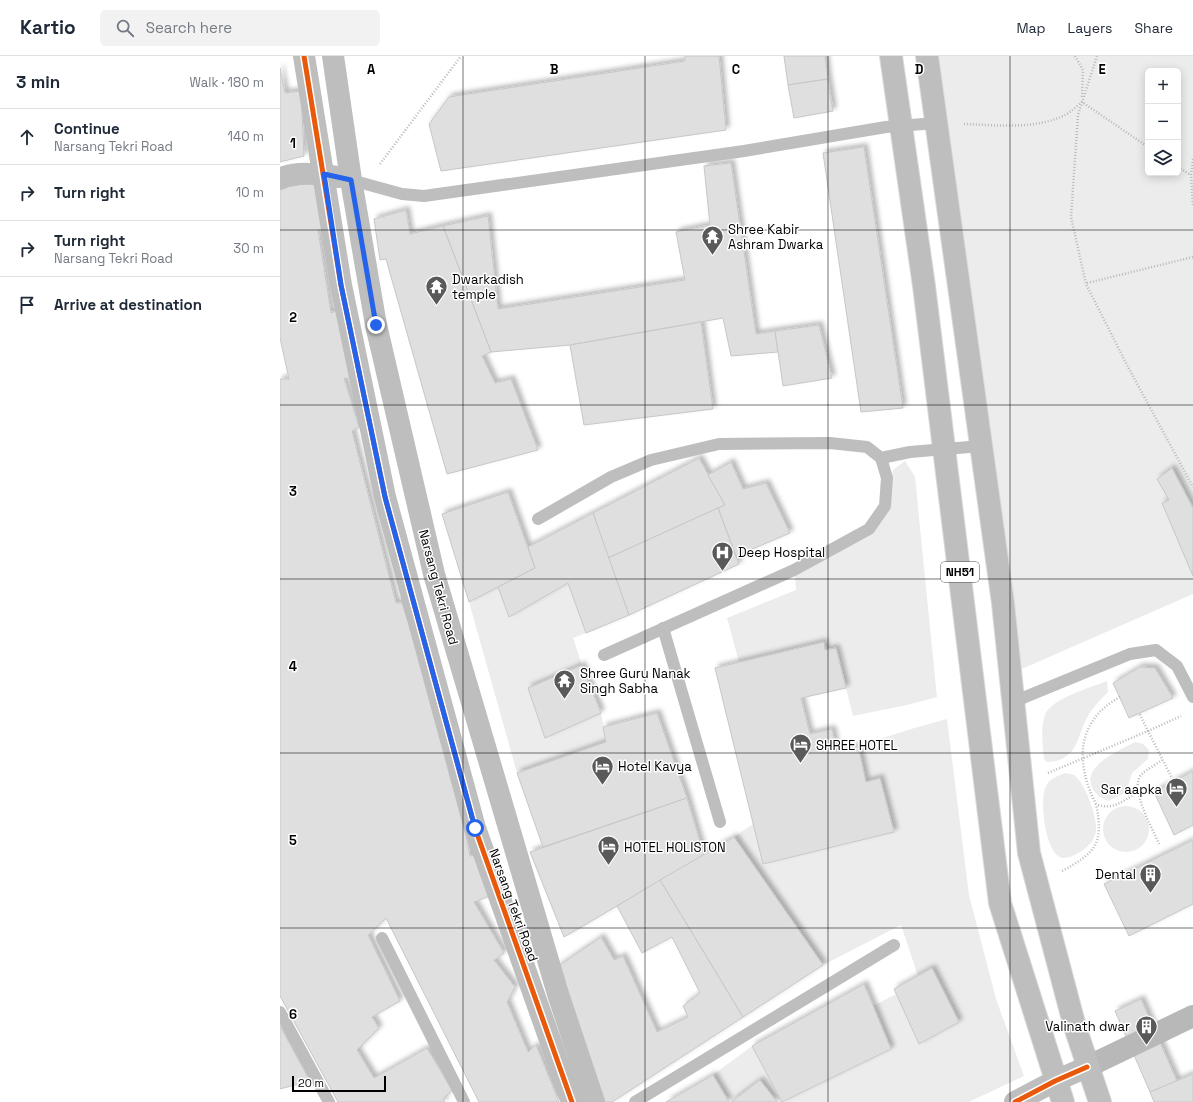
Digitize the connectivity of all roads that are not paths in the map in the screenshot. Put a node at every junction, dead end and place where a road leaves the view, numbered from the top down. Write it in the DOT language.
graph roads {
  1 [pos="304,56"];
  2 [pos="334,56"];
  3 [pos="892,56"];
  4 [pos="927,56"];
  5 [pos="936,123"];
  6 [pos="901,125"];
  7 [pos="324,174"];
  8 [pos="280,179"];
  9 [pos="351,180"];
  10 [pos="980,446"];
  11 [pos="944,448"];
  12 [pos="881,458"];
  13 [pos="538,519"];
  14 [pos="663,628"];
  15 [pos="604,655"];
  16 [pos="1193,697"];
  17 [pos="1013,702"];
  18 [pos="720,822"];
  19 [pos="382,938"];
  20 [pos="894,945"];
  21 [pos="280,1012"];
  22 [pos="1193,1016"];
  23 [pos="1087,1067"];
  24 [pos="1055,1081"];
  25 [pos="328,1102"];
  26 [pos="464,1102"];
  27 [pos="572,1102"];
  28 [pos="594,1102"];
  29 [pos="635,1102"];
  30 [pos="1015,1102"];
  31 [pos="1062,1102"];
  32 [pos="1100,1102"];
  1 -- 7 [label="main road, Narsang Tekri Road"];
  2 -- 9 [label="main road, Narsang Tekri Road"];
  3 -- 6 [label="main road, NH51"];
  4 -- 5 [label="main road, NH51"];
  5 -- 6 [label="lane"];
  5 -- 10 [label="main road, NH51"];
  6 -- 9 [label="lane"];
  6 -- 11 [label="main road, NH51"];
  7 -- 8 [label="main road"];
  7 -- 9 [label="main road"];
  7 -- 27 [label="main road, Narsang Tekri Road"];
  9 -- 28 [label="main road, Narsang Tekri Road"];
  10 -- 11 [label="lane"];
  10 -- 17 [label="main road, NH51"];
  11 -- 12 [label="lane"];
  11 -- 24 [label="main road, NH51"];
  12 -- 13 [label="lane"];
  12 -- 14 [label="lane"];
  14 -- 15 [label="lane"];
  14 -- 18 [label="lane"];
  16 -- 17 [label="lane"];
  17 -- 23 [label="main road, NH51"];
  19 -- 26 [label="lane"];
  20 -- 29 [label="lane"];
  21 -- 25 [label="lane"];
  22 -- 23 [label="main road"];
  23 -- 24 [label="main road"];
  23 -- 32 [label="main road, NH51"];
  24 -- 30 [label="main road"];
  24 -- 31 [label="main road, NH51"];
}
